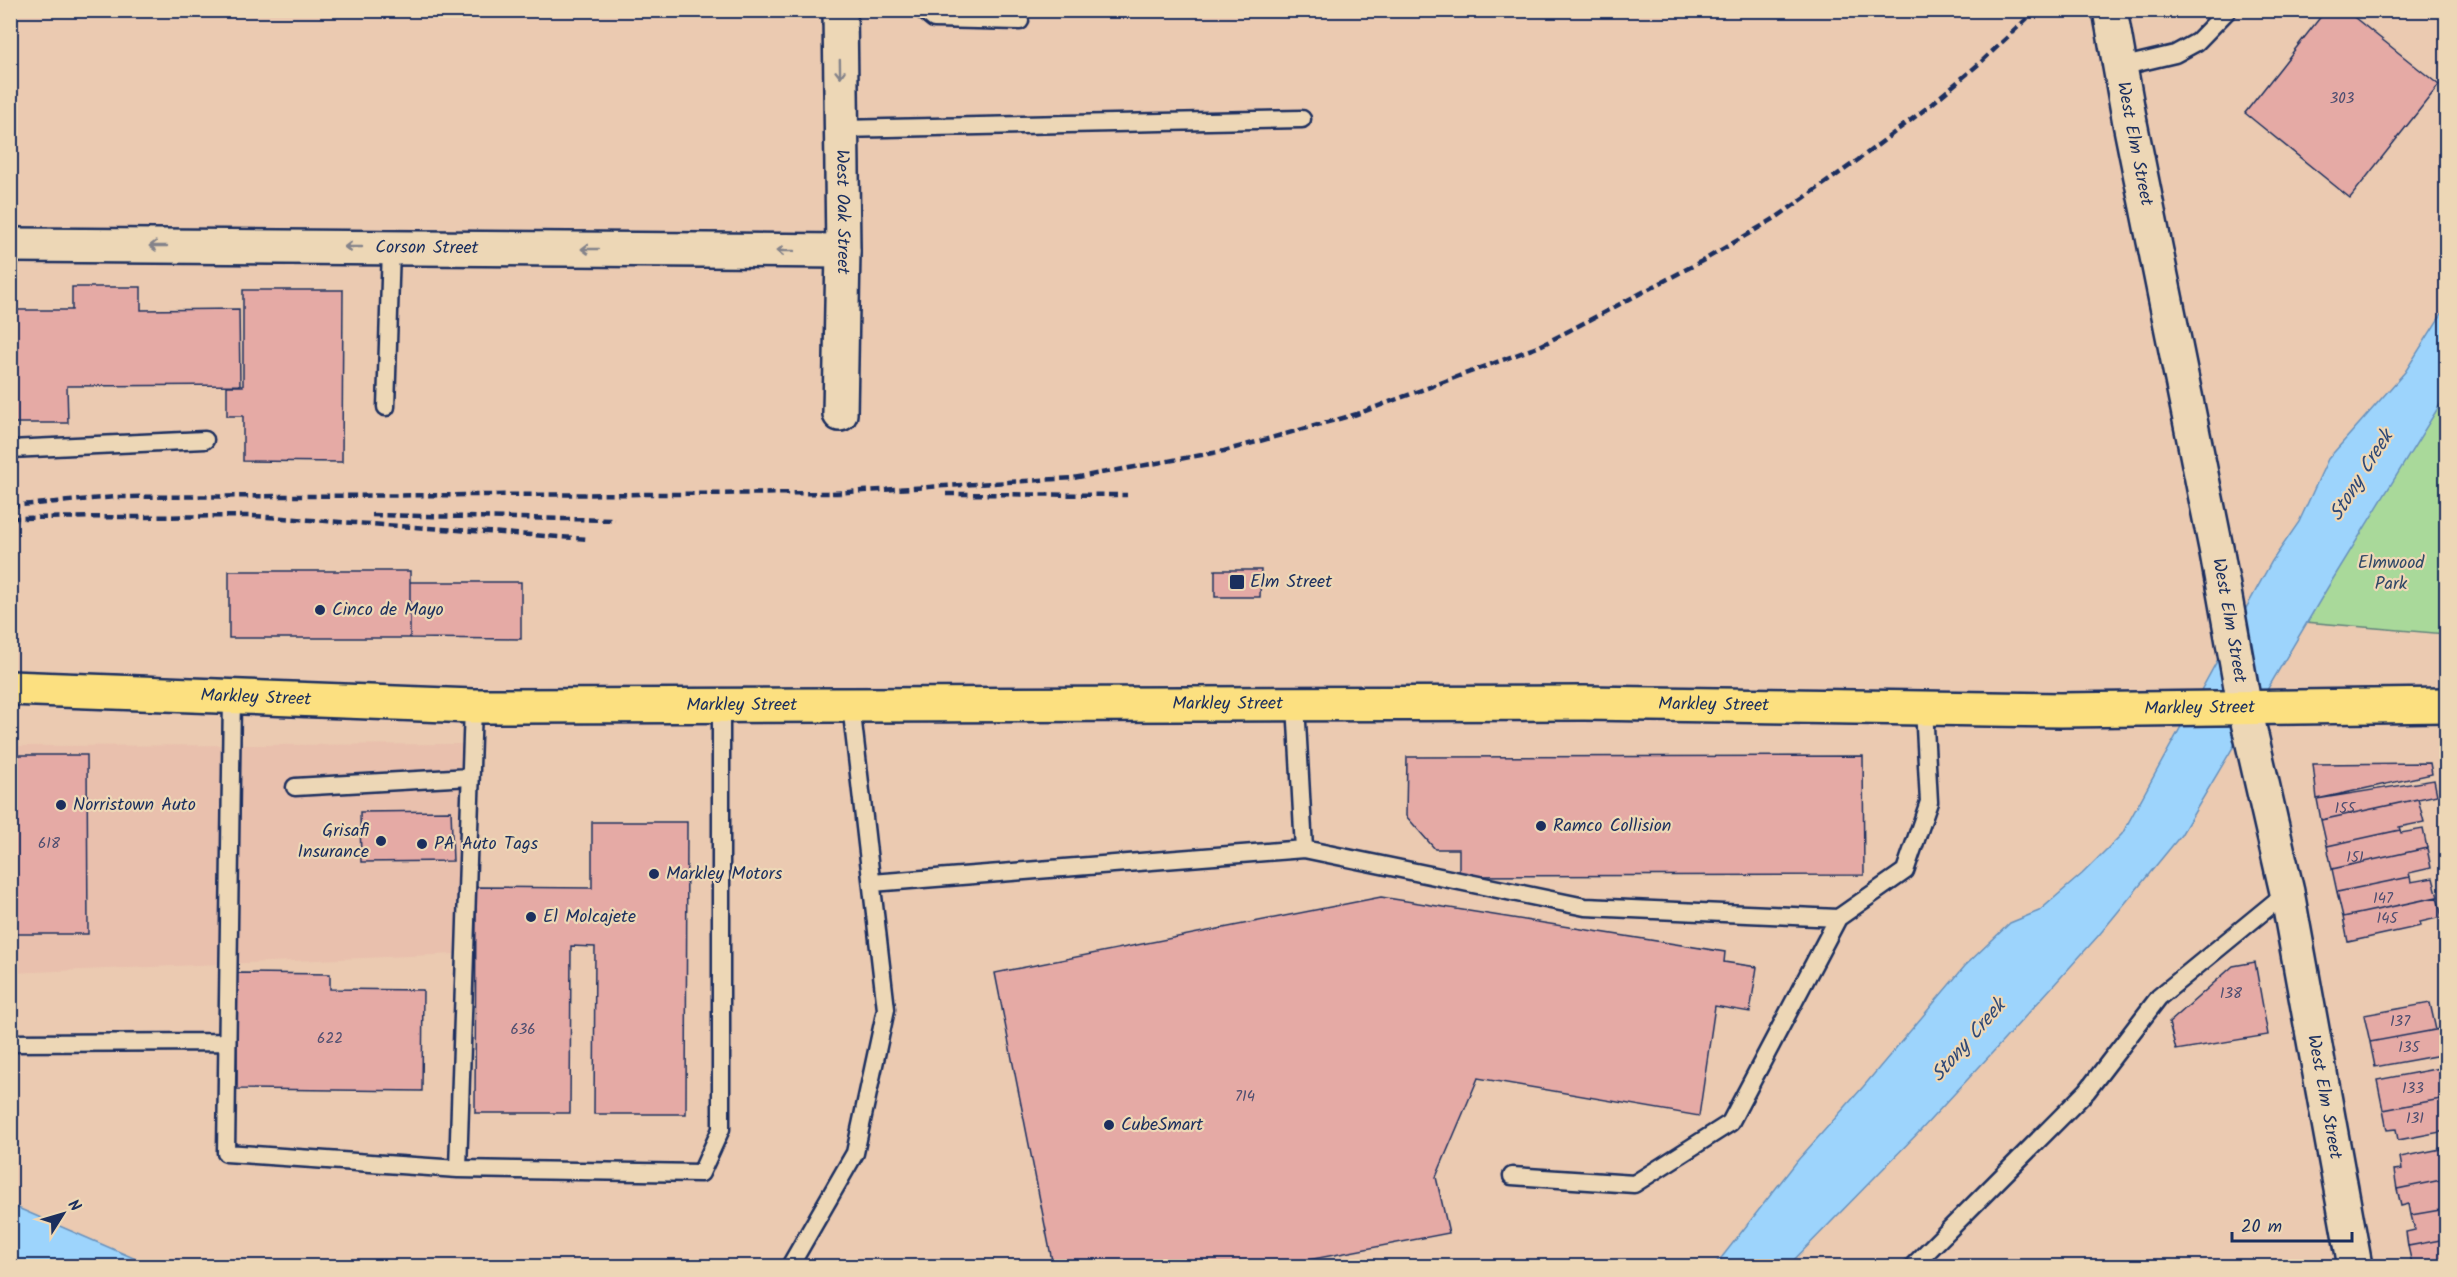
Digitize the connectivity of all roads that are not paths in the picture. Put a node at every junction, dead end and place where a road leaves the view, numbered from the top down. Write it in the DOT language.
graph roads {
  1 [pos="840,10"];
  2 [pos="923,10"];
  3 [pos="2110,10"];
  4 [pos="2228,10"];
  5 [pos="1020,21"];
  6 [pos="2120,67"];
  7 [pos="1302,119"];
  8 [pos="841,129"];
  9 [pos="10,245"];
  10 [pos="391,248"];
  11 [pos="843,251"];
  12 [pos="386,407"];
  13 [pos="840,414"];
  14 [pos="205,440"];
  15 [pos="10,449"];
  16 [pos="10,688"];
  17 [pos="232,696"];
  18 [pos="1296,704"];
  19 [pos="851,705"];
  20 [pos="2446,705"];
  21 [pos="473,706"];
  22 [pos="721,706"];
  23 [pos="1924,708"];
  24 [pos="2245,709"];
  25 [pos="471,777"];
  26 [pos="294,787"];
  27 [pos="1304,849"];
  28 [pos="872,883"];
  29 [pos="2287,892"];
  30 [pos="1838,918"];
  31 [pos="226,1042"];
  32 [pos="10,1043"];
  33 [pos="458,1169"];
  34 [pos="1512,1176"];
  35 [pos="790,1266"];
  36 [pos="1913,1266"];
  37 [pos="2355,1266"];
  1 -- 8 [label="street, West Oak Street, one-way"];
  2 -- 5 [label="lane"];
  3 -- 6 [label="street, West Elm Street"];
  4 -- 6 [label="lane"];
  6 -- 24 [label="street, West Elm Street"];
  7 -- 8 [label="lane"];
  8 -- 11 [label="street, West Oak Street"];
  10 -- 9 [label="street, Corson Street, one-way"];
  11 -- 10 [label="street, Corson Street, one-way"];
  10 -- 12 [label="lane"];
  11 -- 13 [label="street, West Oak Street"];
  14 -- 15 [label="lane"];
  16 -- 17 [label="highway, Markley Street"];
  17 -- 21 [label="highway, Markley Street"];
  17 -- 31 [label="lane"];
  18 -- 19 [label="highway, Markley Street"];
  18 -- 23 [label="highway, Markley Street"];
  18 -- 27 [label="lane"];
  19 -- 22 [label="highway, Markley Street"];
  19 -- 28 [label="lane"];
  20 -- 24 [label="highway, Markley Street"];
  21 -- 22 [label="highway, Markley Street"];
  21 -- 25 [label="lane"];
  22 -- 33 [label="lane"];
  23 -- 24 [label="highway, Markley Street"];
  23 -- 30 [label="lane"];
  24 -- 29 [label="street, West Elm Street"];
  25 -- 26 [label="lane"];
  25 -- 33 [label="lane"];
  27 -- 28 [label="lane"];
  27 -- 30 [label="lane"];
  28 -- 35 [label="lane"];
  29 -- 36 [label="lane"];
  29 -- 37 [label="street, West Elm Street"];
  30 -- 34 [label="lane"];
  31 -- 32 [label="lane"];
  31 -- 33 [label="lane"];
}
